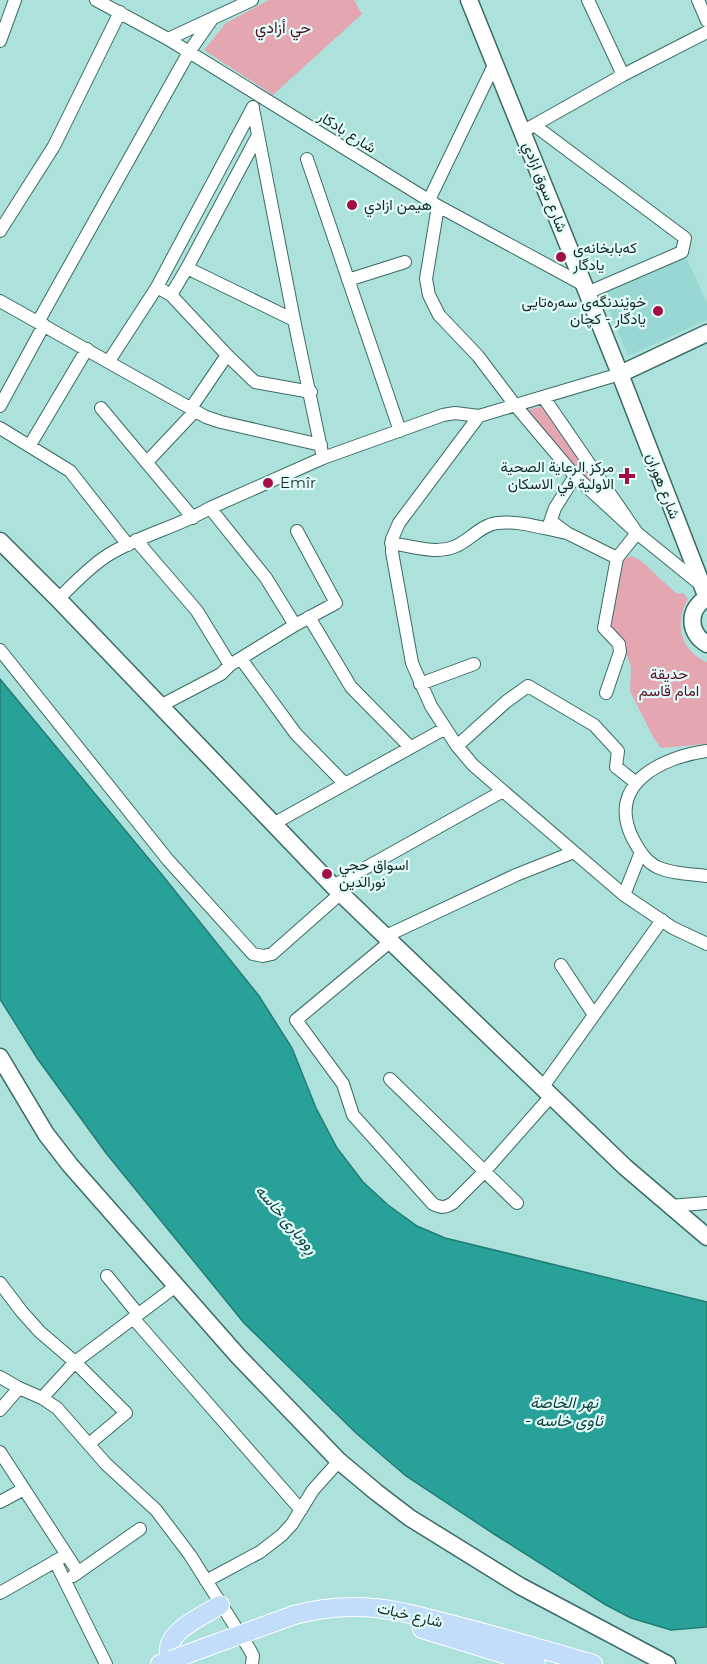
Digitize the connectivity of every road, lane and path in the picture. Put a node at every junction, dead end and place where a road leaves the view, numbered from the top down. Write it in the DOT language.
graph roads {
  1 [pos="15,0"];
  2 [pos="96,0"];
  3 [pos="252,0"];
  4 [pos="469,0"];
  5 [pos="588,0"];
  6 [pos="120,12"];
  7 [pos="212,19"];
  8 [pos="707,32"];
  9 [pos="168,39"];
  10 [pos="0,40"];
  11 [pos="189,52"];
  12 [pos="495,63"];
  13 [pos="623,75"];
  14 [pos="259,95"];
  15 [pos="253,109"];
  16 [pos="528,128"];
  17 [pos="257,137"];
  18 [pos="307,159"];
  19 [pos="433,203"];
  20 [pos="0,231"];
  21 [pos="405,262"];
  22 [pos="187,268"];
  23 [pos="348,280"];
  24 [pos="157,286"];
  25 [pos="586,289"];
  26 [pos="171,295"];
  27 [pos="0,301"];
  28 [pos="294,320"];
  29 [pos="41,324"];
  30 [pos="706,338"];
  31 [pos="87,349"];
  32 [pos="227,355"];
  33 [pos="109,361"];
  34 [pos="620,374"];
  35 [pos="310,392"];
  36 [pos="544,398"];
  37 [pos="515,405"];
  38 [pos="0,406"];
  39 [pos="101,408"];
  40 [pos="193,410"];
  41 [pos="479,416"];
  42 [pos="0,428"];
  43 [pos="400,431"];
  44 [pos="30,445"];
  45 [pos="322,452"];
  46 [pos="147,462"];
  47 [pos="575,476"];
  48 [pos="210,508"];
  49 [pos="193,518"];
  50 [pos="549,525"];
  51 [pos="297,531"];
  52 [pos="637,533"];
  53 [pos="0,542"];
  54 [pos="132,542"];
  55 [pos="391,543"];
  56 [pos="617,558"];
  57 [pos="705,593"];
  58 [pos="58,599"];
  59 [pos="309,617"];
  60 [pos="295,625"];
  61 [pos="707,644"];
  62 [pos="0,650"];
  63 [pos="235,662"];
  64 [pos="474,664"];
  65 [pos="420,684"];
  66 [pos="606,693"];
  67 [pos="160,706"];
  68 [pos="444,729"];
  69 [pos="457,746"];
  70 [pos="410,747"];
  71 [pos="707,751"];
  72 [pos="635,782"];
  73 [pos="345,784"];
  74 [pos="503,791"];
  75 [pos="273,824"];
  76 [pos="574,852"];
  77 [pos="641,852"];
  78 [pos="707,876"];
  79 [pos="337,890"];
  80 [pos="624,895"];
  81 [pos="662,920"];
  82 [pos="389,939"];
  83 [pos="707,944"];
  84 [pos="561,965"];
  85 [pos="594,1015"];
  86 [pos="0,1057"];
  87 [pos="390,1079"];
  88 [pos="546,1092"];
  89 [pos="484,1173"];
  90 [pos="517,1203"];
  91 [pos="707,1203"];
  92 [pos="670,1206"];
  93 [pos="706,1235"];
  94 [pos="107,1276"];
  95 [pos="0,1283"];
  96 [pos="176,1286"];
  97 [pos="136,1316"];
  98 [pos="75,1362"];
  99 [pos="0,1377"];
  100 [pos="18,1388"];
  101 [pos="42,1398"];
  102 [pos="0,1410"];
  103 [pos="89,1444"];
  104 [pos="0,1452"];
  105 [pos="339,1461"];
  106 [pos="24,1489"];
  107 [pos="0,1502"];
  108 [pos="301,1510"];
  109 [pos="140,1530"];
  110 [pos="67,1555"];
  111 [pos="55,1561"];
  112 [pos="78,1572"];
  113 [pos="65,1581"];
  114 [pos="206,1581"];
  115 [pos="0,1593"];
  116 [pos="220,1605"];
  117 [pos="295,1621"];
  118 [pos="165,1662"];
  119 [pos="106,1664"];
  120 [pos="196,1664"];
  121 [pos="252,1664"];
  122 [pos="536,1664"];
  123 [pos="593,1664"];
  124 [pos="668,1664"];
  1 -- 10 [label="street"];
  2 -- 6 [label="street, شارع بادكار"];
  3 -- 7 [label="street"];
  4 -- 12 [label="street, شارع سوق ازادي"];
  5 -- 13 [label="street"];
  6 -- 9 [label="street, شارع بادكار"];
  6 -- 20 [label="street"];
  7 -- 9 [label="street"];
  7 -- 11 [label="street"];
  8 -- 13 [label="street"];
  9 -- 11 [label="street, شارع بادكار"];
  11 -- 14 [label="street, شارع بادكار"];
  11 -- 29 [label="street"];
  12 -- 16 [label="street, شارع سوق ازادي"];
  12 -- 19 [label="street"];
  13 -- 16 [label="street"];
  14 -- 15 [label="street"];
  14 -- 19 [label="street, شارع بادكار"];
  15 -- 17 [label="street"];
  15 -- 24 [label="street"];
  16 -- 25 [label="street, شارع سوق ازادي"];
  16 -- 25 [label="street"];
  17 -- 22 [label="street"];
  17 -- 28 [label="street"];
  18 -- 23 [label="street"];
  19 -- 25 [label="street, شارع بادكار"];
  19 -- 37 [label="street"];
  21 -- 23 [label="street"];
  22 -- 26 [label="street"];
  22 -- 28 [label="street"];
  23 -- 43 [label="street"];
  24 -- 26 [label="street"];
  24 -- 33 [label="street"];
  25 -- 34 [label="street, شارع سوق ازادي"];
  26 -- 32 [label="street"];
  27 -- 29 [label="street"];
  28 -- 35 [label="street"];
  29 -- 31 [label="street"];
  29 -- 38 [label="street"];
  30 -- 34 [label="street"];
  31 -- 33 [label="street"];
  31 -- 44 [label="street"];
  32 -- 35 [label="street"];
  32 -- 40 [label="street"];
  33 -- 40 [label="street"];
  34 -- 36 [label="street"];
  34 -- 57 [label="street, شارع هوران"];
  35 -- 45 [label="street"];
  36 -- 37 [label="street"];
  36 -- 52 [label="street"];
  37 -- 41 [label="street"];
  37 -- 47 [label="street"];
  39 -- 46 [label="street"];
  40 -- 45 [label="street"];
  40 -- 46 [label="street"];
  41 -- 43 [label="street"];
  41 -- 55 [label="street"];
  42 -- 44 [label="street"];
  43 -- 45 [label="street"];
  44 -- 54 [label="street"];
  45 -- 48 [label="street"];
  46 -- 49 [label="street"];
  47 -- 50 [label="street"];
  47 -- 52 [label="street"];
  48 -- 49 [label="street"];
  48 -- 60 [label="street"];
  49 -- 54 [label="street"];
  50 -- 55 [label="street"];
  50 -- 56 [label="street"];
  51 -- 59 [label="street"];
  52 -- 56 [label="street"];
  52 -- 57 [label="street"];
  53 -- 58 [label="street"];
  54 -- 58 [label="street"];
  54 -- 63 [label="street"];
  55 -- 65 [label="street"];
  56 -- 66 [label="street"];
  57 -- 61 [label="street"];
  58 -- 67 [label="street"];
  59 -- 60 [label="street"];
  59 -- 70 [label="street"];
  60 -- 63 [label="street"];
  62 -- 79 [label="street"];
  63 -- 67 [label="street"];
  63 -- 73 [label="street"];
  64 -- 65 [label="street"];
  65 -- 68 [label="street"];
  67 -- 75 [label="street"];
  68 -- 69 [label="street"];
  68 -- 70 [label="street"];
  69 -- 72 [label="street"];
  69 -- 74 [label="street"];
  70 -- 73 [label="street"];
  71 -- 72 [label="street"];
  72 -- 77 [label="street"];
  73 -- 75 [label="street"];
  74 -- 76 [label="street"];
  74 -- 79 [label="street"];
  75 -- 79 [label="street"];
  76 -- 80 [label="street"];
  76 -- 82 [label="street"];
  77 -- 78 [label="street"];
  77 -- 80 [label="street"];
  79 -- 82 [label="street"];
  80 -- 81 [label="street"];
  81 -- 83 [label="street"];
  81 -- 85 [label="street"];
  82 -- 88 [label="street"];
  82 -- 89 [label="street"];
  84 -- 85 [label="street"];
  85 -- 88 [label="street"];
  86 -- 96 [label="street"];
  87 -- 89 [label="street"];
  88 -- 89 [label="street"];
  88 -- 92 [label="street"];
  89 -- 90 [label="street"];
  91 -- 92 [label="street"];
  92 -- 93 [label="street"];
  94 -- 97 [label="street"];
  95 -- 98 [label="street"];
  96 -- 97 [label="street"];
  96 -- 105 [label="street"];
  97 -- 98 [label="street"];
  97 -- 108 [label="street"];
  98 -- 101 [label="street"];
  98 -- 103 [label="street"];
  99 -- 100 [label="street"];
  100 -- 101 [label="street"];
  100 -- 102 [label="street"];
  101 -- 103 [label="street"];
  103 -- 114 [label="street"];
  104 -- 106 [label="street"];
  105 -- 108 [label="street"];
  105 -- 124 [label="street"];
  106 -- 107 [label="street"];
  106 -- 110 [label="street"];
  108 -- 114 [label="street"];
  109 -- 112 [label="street"];
  110 -- 111 [label="street"];
  110 -- 112 [label="street"];
  111 -- 113 [label="street"];
  111 -- 115 [label="street"];
  112 -- 113 [label="street"];
  113 -- 119 [label="street"];
  114 -- 116 [label="street"];
  116 -- 118 [label="main road"];
  116 -- 121 [label="street"];
  117 -- 118 [label="main road, شارع خبات, bridge"];
  117 -- 120 [label="main road, شارع خبات"];
  117 -- 122 [label="main road, شارع خبات"];
  117 -- 123 [label="main road, شارع خبات"];
}
